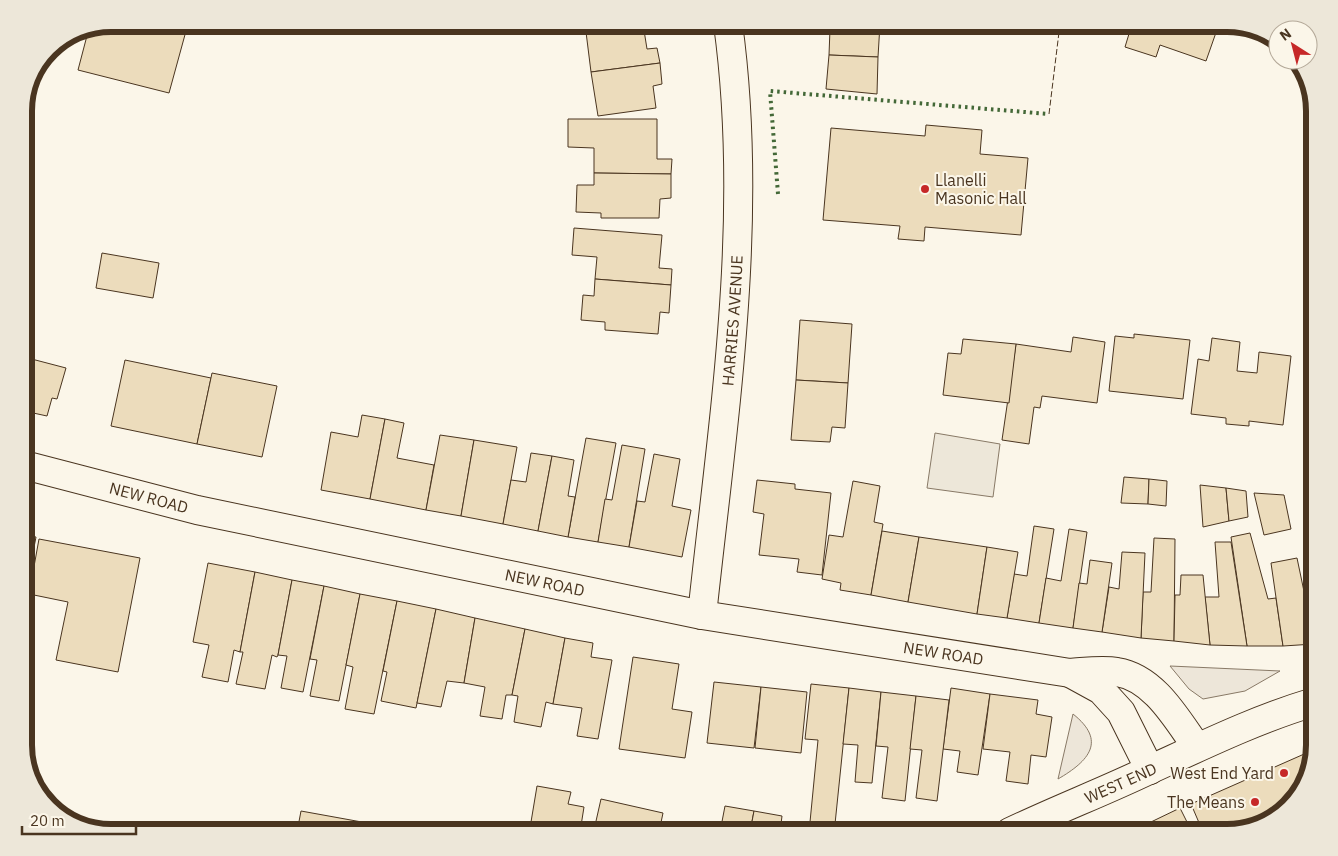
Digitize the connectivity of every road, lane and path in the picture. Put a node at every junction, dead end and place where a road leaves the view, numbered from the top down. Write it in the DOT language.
graph roads {
  1 [pos="729,32"];
  2 [pos="33,467"];
  3 [pos="702,615"];
  4 [pos="1070,673"];
  5 [pos="1306,704"];
  6 [pos="1196,746"];
  7 [pos="1150,770"];
  8 [pos="1037,824"];
  1 -- 3 [label="main road, HARRIES AVENUE"];
  2 -- 3 [label="main road, NEW ROAD"];
  3 -- 4 [label="main road, NEW ROAD"];
  4 -- 6 [label="main road, NEW ROAD"];
  4 -- 7 [label="main road, NEW ROAD"];
  5 -- 6 [label="main road, WEST END"];
  6 -- 7 [label="main road, WEST END"];
  7 -- 8 [label="main road, WEST END"];
}
